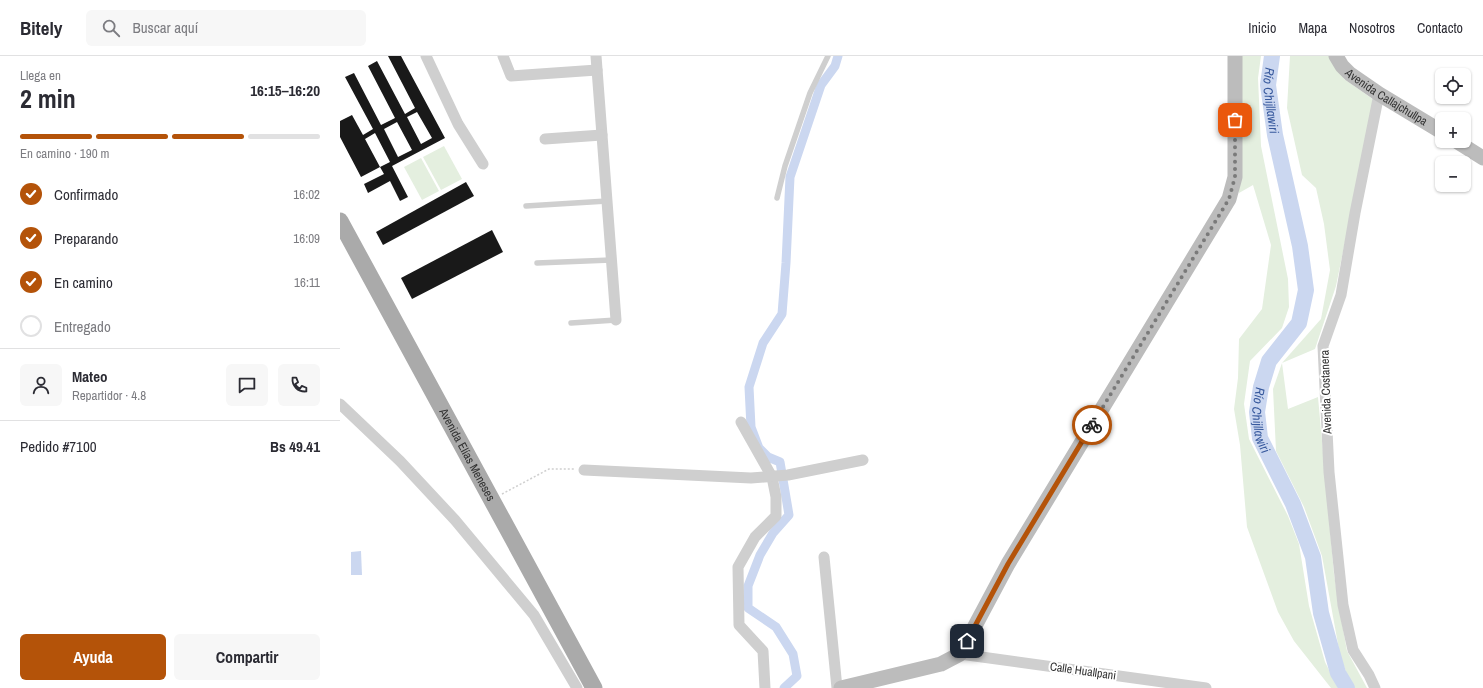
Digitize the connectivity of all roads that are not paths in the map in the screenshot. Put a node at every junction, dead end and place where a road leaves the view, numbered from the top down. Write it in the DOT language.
graph roads {
  1 [pos="426,56"];
  2 [pos="503,56"];
  3 [pos="596,56"];
  4 [pos="828,56"];
  5 [pos="1235,56"];
  6 [pos="1336,56"];
  7 [pos="597,70"];
  8 [pos="1379,94"];
  9 [pos="1435,128"];
  10 [pos="602,135"];
  11 [pos="545,140"];
  12 [pos="1467,148"];
  13 [pos="1483,158"];
  14 [pos="483,164"];
  15 [pos="777,198"];
  16 [pos="607,201"];
  17 [pos="526,206"];
  18 [pos="341,224"];
  19 [pos="612,260"];
  20 [pos="537,263"];
  21 [pos="616,320"];
  22 [pos="570,323"];
  23 [pos="340,404"];
  24 [pos="741,422"];
  25 [pos="863,460"];
  26 [pos="584,470"];
  27 [pos="779,476"];
  28 [pos="824,557"];
  29 [pos="960,654"];
  30 [pos="577,688"];
  31 [pos="594,688"];
  32 [pos="765,688"];
  33 [pos="837,688"];
  34 [pos="841,688"];
  35 [pos="1206,688"];
  36 [pos="1375,688"];
  1 -- 14 [label="street"];
  2 -- 7 [label="street"];
  3 -- 7 [label="street"];
  4 -- 15 [label="lane"];
  5 -- 29 [label="street"];
  6 -- 8 [label="street, Avenida Callajchullpa"];
  7 -- 10 [label="street"];
  8 -- 9 [label="street, Avenida Callajchullpa"];
  8 -- 36 [label="street, Avenida Costanera"];
  10 -- 11 [label="street"];
  10 -- 16 [label="street"];
  12 -- 13 [label="street"];
  16 -- 17 [label="lane"];
  16 -- 19 [label="street"];
  18 -- 31 [label="main road, Avenida Elías Meneses"];
  19 -- 20 [label="lane"];
  19 -- 21 [label="street"];
  21 -- 22 [label="lane"];
  23 -- 30 [label="street"];
  24 -- 27 [label="street"];
  25 -- 27 [label="street"];
  26 -- 27 [label="street"];
  27 -- 32 [label="street"];
  28 -- 33 [label="street"];
  29 -- 34 [label="street"];
  29 -- 35 [label="street, Calle Huallpani"];
}
